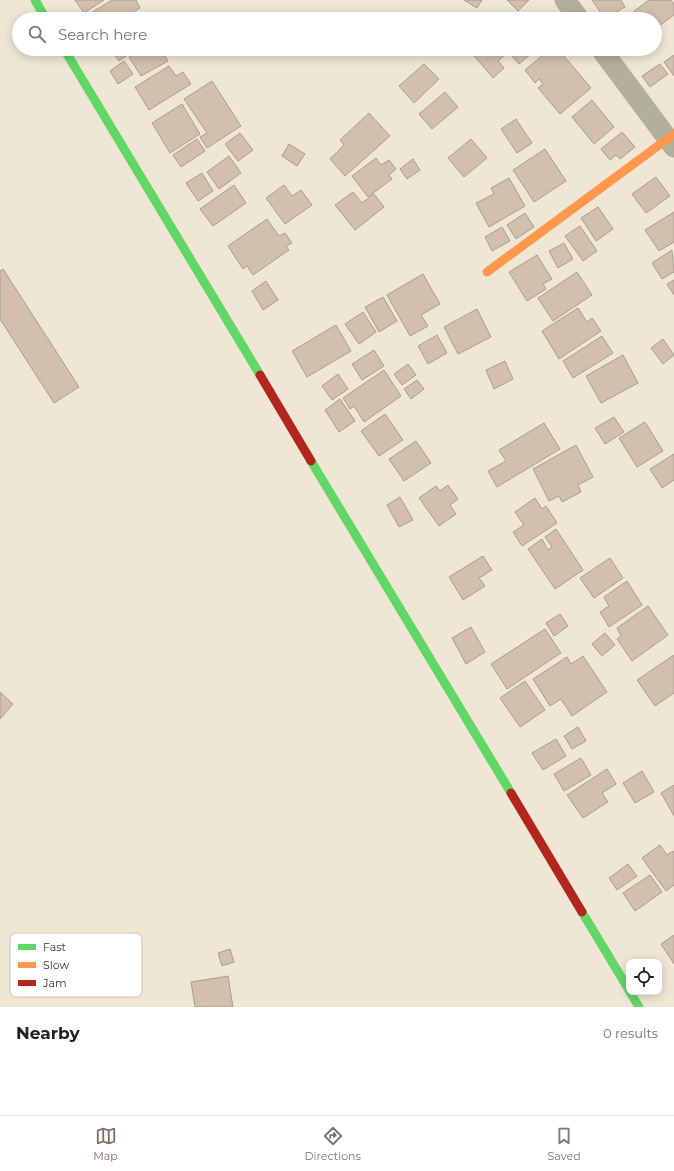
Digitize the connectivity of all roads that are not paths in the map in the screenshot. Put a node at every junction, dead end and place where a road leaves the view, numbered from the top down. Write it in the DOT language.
graph roads {
  1 [pos="35,0"];
  2 [pos="565,0"];
  3 [pos="42,12"];
  4 [pos="574,12"];
  5 [pos="68,56"];
  6 [pos="606,56"];
  7 [pos="672,140"];
  8 [pos="487,272"];
  9 [pos="626,984"];
  10 [pos="632,995"];
  11 [pos="640,1007"];
  1 -- 3 [label="main road"];
  2 -- 4 [label="street"];
  5 -- 9 [label="main road"];
  6 -- 7 [label="street"];
  7 -- 8 [label="main road"];
  10 -- 11 [label="main road"];
}
